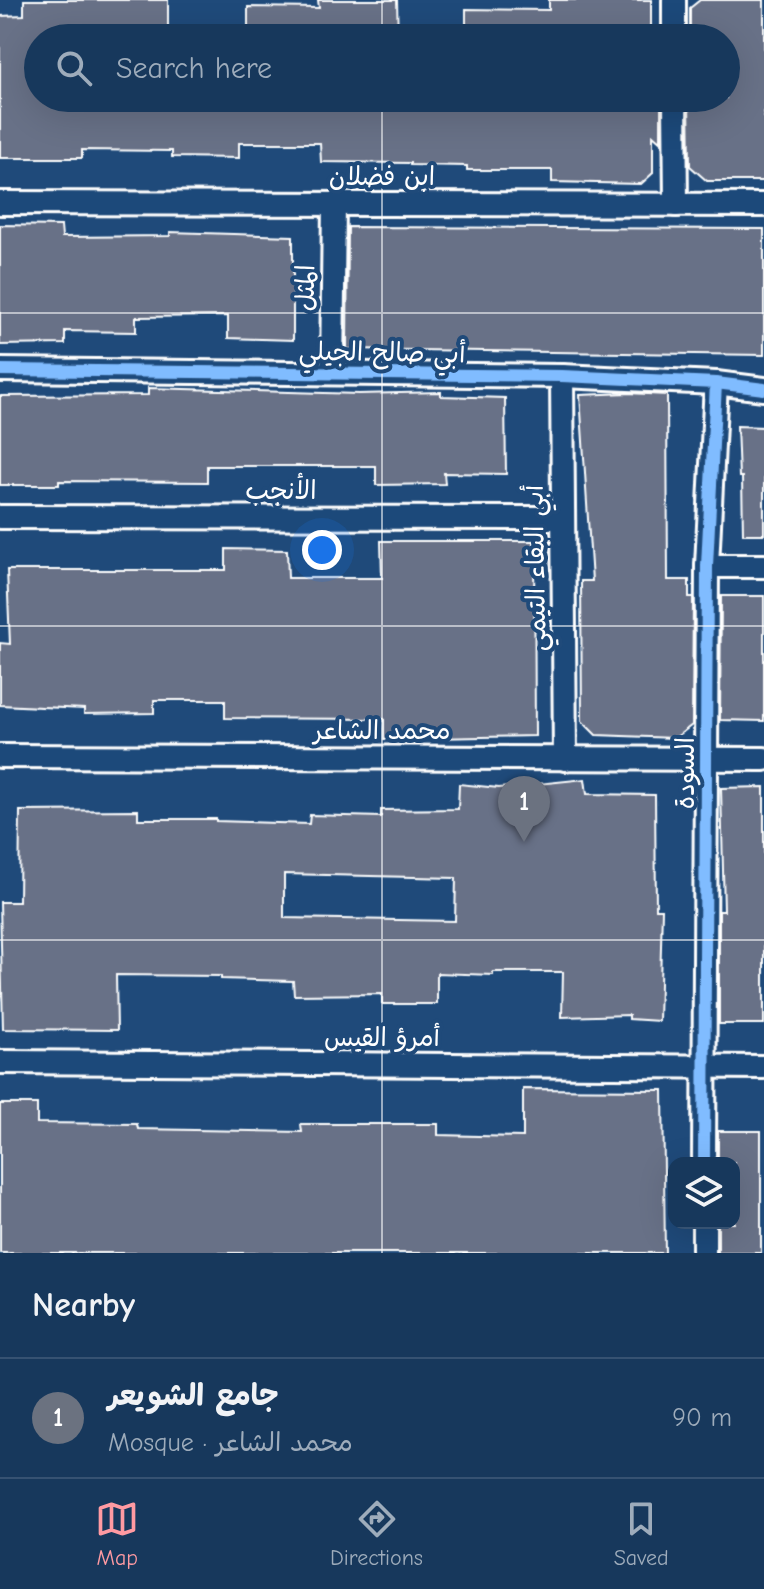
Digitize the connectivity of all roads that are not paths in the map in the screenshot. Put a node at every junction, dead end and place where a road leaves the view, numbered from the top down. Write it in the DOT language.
graph roads {
  1 [pos="674,0"];
  2 [pos="674,24"];
  3 [pos="675,112"];
  4 [pos="0,203"];
  5 [pos="334,204"];
  6 [pos="676,205"];
  7 [pos="764,205"];
  8 [pos="0,370"];
  9 [pos="332,373"];
  10 [pos="562,376"];
  11 [pos="716,383"];
  12 [pos="764,389"];
  13 [pos="0,517"];
  14 [pos="562,518"];
  15 [pos="707,566"];
  16 [pos="764,566"];
  17 [pos="0,756"];
  18 [pos="565,759"];
  19 [pos="707,759"];
  20 [pos="764,759"];
  21 [pos="0,1062"];
  22 [pos="704,1067"];
  23 [pos="764,1067"];
  24 [pos="704,1157"];
  25 [pos="704,1229"];
  26 [pos="704,1253"];
  1 -- 2 [label="street"];
  3 -- 6 [label="street"];
  4 -- 5 [label="street, ابن فضلان"];
  5 -- 6 [label="street, ابن فضلان"];
  5 -- 9 [label="street, المثل"];
  6 -- 7 [label="street, ابن فضلان"];
  8 -- 9 [label="street, أبي صالح الجيلي"];
  9 -- 10 [label="street, أبي صالح الجيلي"];
  10 -- 11 [label="street, أبي صالح الجيلي"];
  10 -- 14 [label="street, أبي البقاء التيمي"];
  11 -- 12 [label="street, أبي صالح الجيلي"];
  11 -- 15 [label="street, السودة"];
  13 -- 14 [label="street, الأنجب"];
  14 -- 18 [label="street, أبي البقاء التيمي"];
  15 -- 16 [label="street"];
  15 -- 19 [label="street, السودة"];
  17 -- 18 [label="street, محمد الشاعر"];
  18 -- 19 [label="street, محمد الشاعر"];
  19 -- 20 [label="street, محمد الشاعر"];
  19 -- 22 [label="street, السودة"];
  21 -- 22 [label="street, أمرؤ القيس"];
  22 -- 23 [label="street, أمرؤ القيس"];
  22 -- 24 [label="street, السودة"];
  25 -- 26 [label="street"];
}
